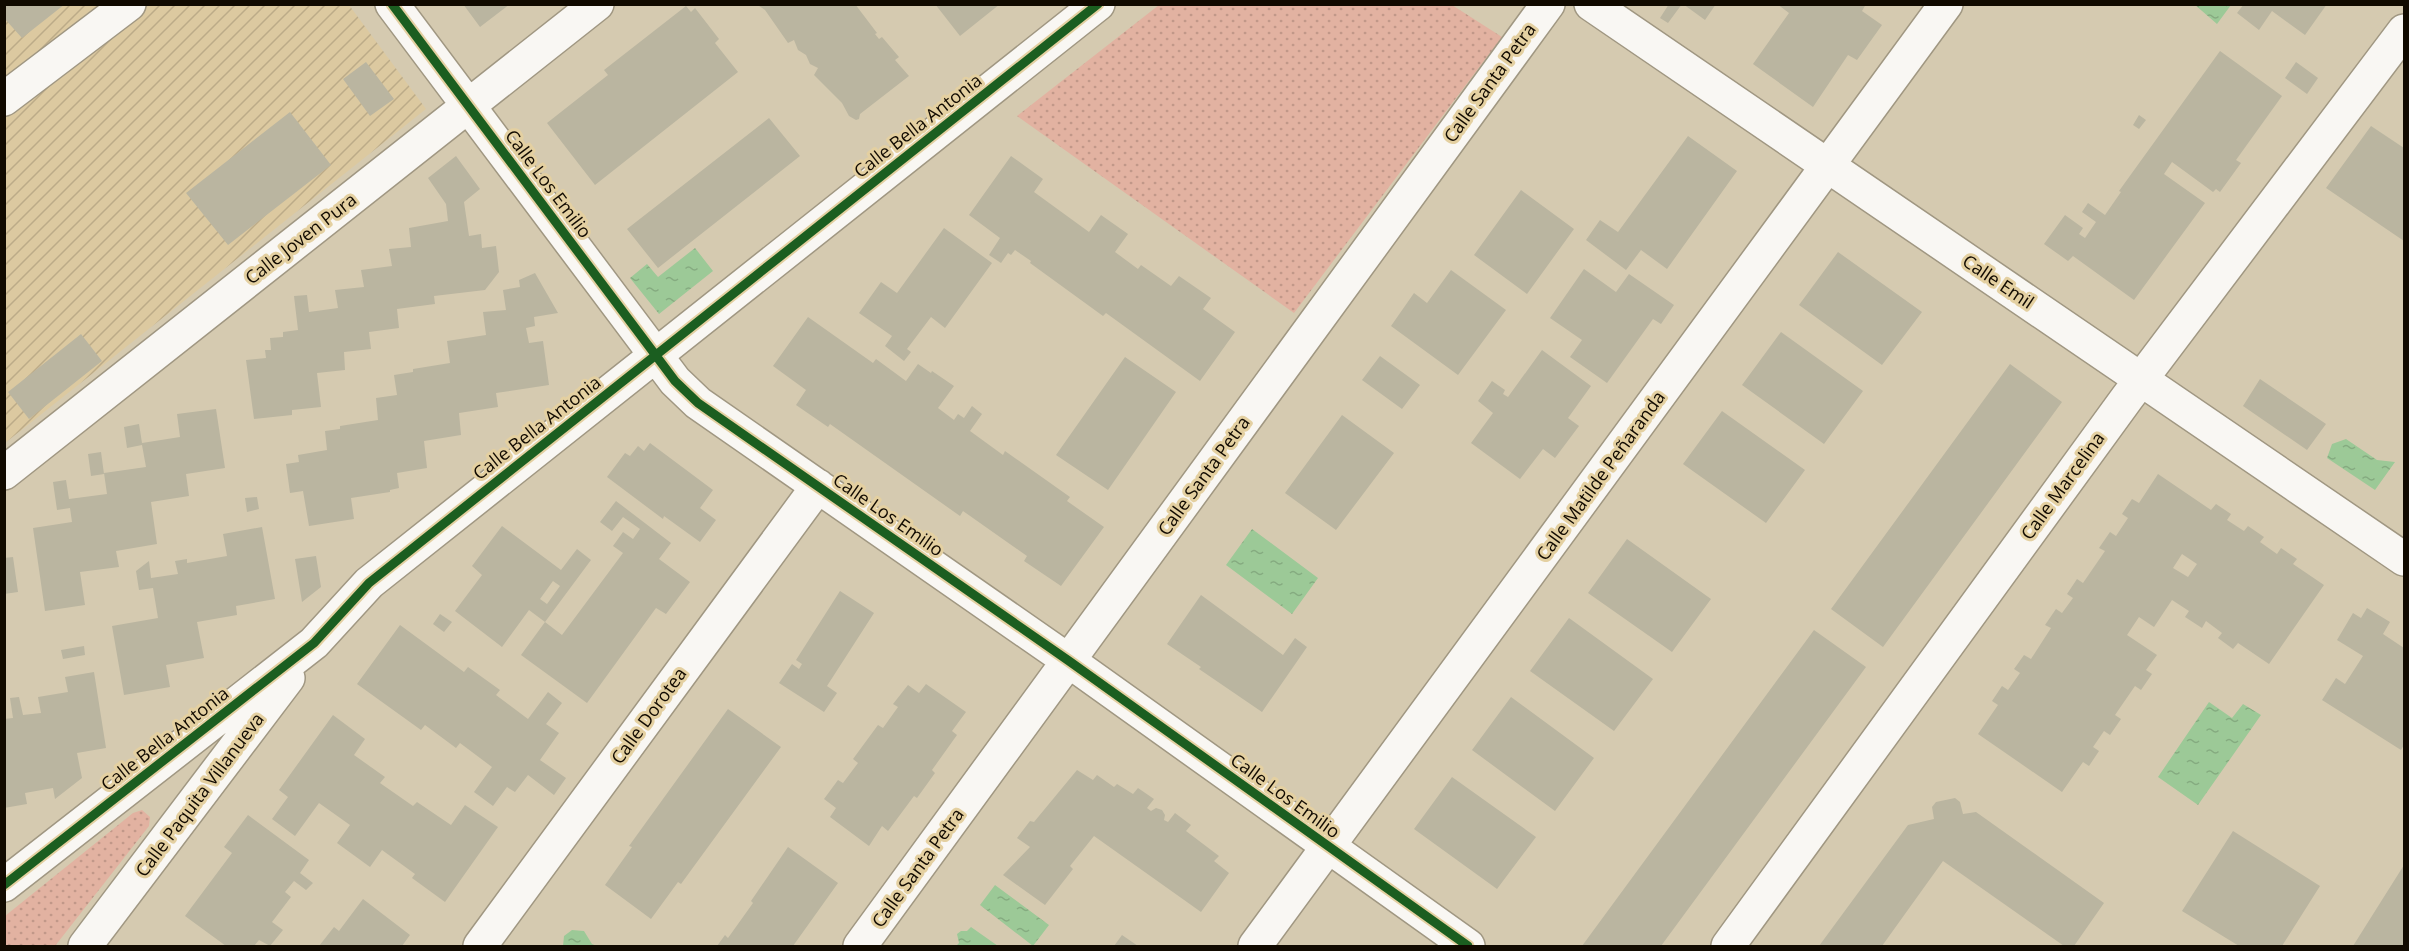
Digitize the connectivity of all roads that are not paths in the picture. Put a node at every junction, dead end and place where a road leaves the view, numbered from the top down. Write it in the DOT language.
graph roads {
  1 [pos="129,4"];
  2 [pos="392,4"];
  3 [pos="597,4"];
  4 [pos="1098,4"];
  5 [pos="1548,4"];
  6 [pos="1591,4"];
  7 [pos="1946,4"];
  8 [pos="2404,31"];
  9 [pos="4,99"];
  10 [pos="468,106"];
  11 [pos="1828,166"];
  12 [pos="655,355"];
  13 [pos="2141,380"];
  14 [pos="4,473"];
  15 [pos="818,486"];
  16 [pos="2404,559"];
  17 [pos="314,643"];
  18 [pos="1069,661"];
  19 [pos="1328,848"];
  20 [pos="4,885"];
  21 [pos="85,946"];
  22 [pos="480,946"];
  23 [pos="860,946"];
  24 [pos="1256,946"];
  25 [pos="1468,946"];
  26 [pos="1728,946"];
  1 -- 9 [label="street"];
  2 -- 10 [label="street, Calle Los Emilio"];
  3 -- 10 [label="street, Calle Joven Pura"];
  4 -- 12 [label="street, Calle Bella Antonia"];
  5 -- 18 [label="street, Calle Santa Petra"];
  6 -- 11 [label="street, Calle Emil"];
  7 -- 11 [label="street, Calle Matilde Peñaranda"];
  8 -- 13 [label="street, Calle Marcelina"];
  10 -- 12 [label="street, Calle Los Emilio"];
  10 -- 14 [label="street, Calle Joven Pura"];
  11 -- 13 [label="street, Calle Emil"];
  11 -- 19 [label="street, Calle Matilde Peñaranda"];
  12 -- 15 [label="street, Calle Los Emilio"];
  12 -- 17 [label="street, Calle Bella Antonia"];
  13 -- 16 [label="street, Calle Emil"];
  13 -- 26 [label="street, Calle Marcelina"];
  15 -- 18 [label="street, Calle Los Emilio"];
  15 -- 22 [label="street, Calle Dorotea"];
  17 -- 20 [label="street, Calle Bella Antonia"];
  17 -- 21 [label="street, Calle Paquita Villanueva"];
  18 -- 19 [label="street, Calle Los Emilio"];
  18 -- 23 [label="street, Calle Santa Petra"];
  19 -- 24 [label="street, Calle Matilde Peñaranda"];
  19 -- 25 [label="street, Calle Los Emilio"];
}
